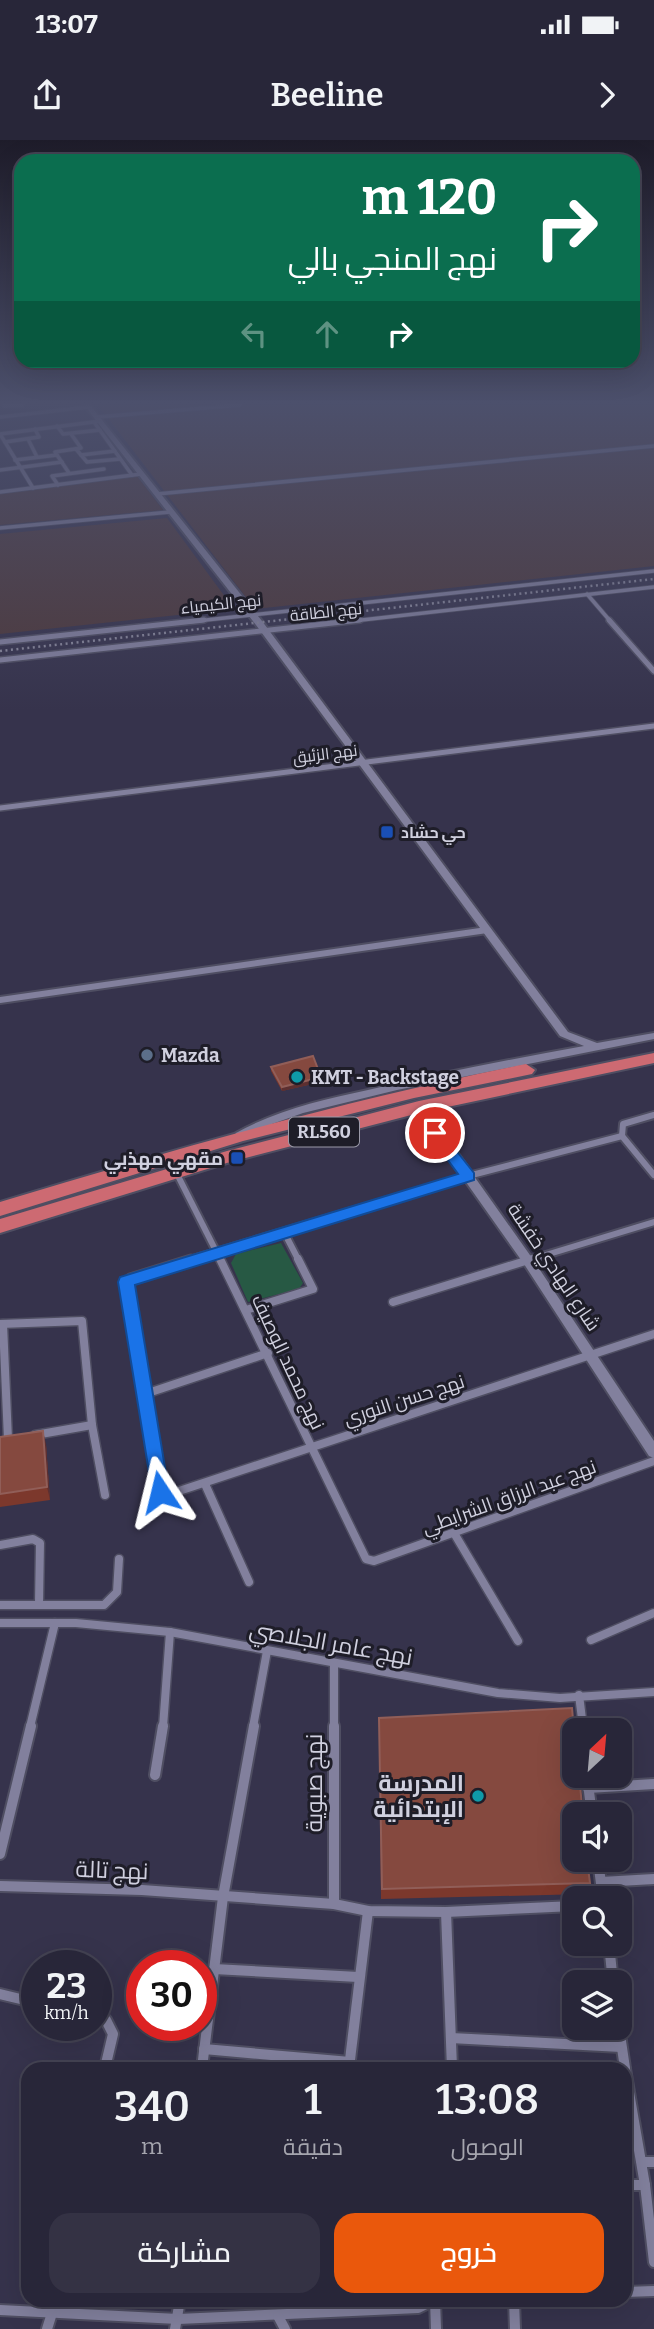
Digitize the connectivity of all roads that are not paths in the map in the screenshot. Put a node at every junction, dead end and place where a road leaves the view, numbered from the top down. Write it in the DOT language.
graph roads {
  1 [pos="166,507"];
  2 [pos="170,512"];
  3 [pos="0,528"];
  4 [pos="654,571"];
  5 [pos="654,587"];
  6 [pos="587,594"];
  7 [pos="252,614"];
  8 [pos="264,631"];
  9 [pos="0,642"];
  10 [pos="0,660"];
  11 [pos="654,671"];
  12 [pos="654,726"];
  13 [pos="359,762"];
  14 [pos="0,807"];
  15 [pos="487,930"];
  16 [pos="0,1000"];
  17 [pos="564,1034"];
  18 [pos="654,1037"];
  19 [pos="654,1046"];
  20 [pos="597,1047"];
  21 [pos="563,1053"];
  22 [pos="654,1058"];
  23 [pos="419,1107"];
  24 [pos="654,1115"];
  25 [pos="240,1136"];
  26 [pos="622,1136"];
  27 [pos="176,1172"];
  28 [pos="654,1175"];
  29 [pos="468,1176"];
  30 [pos="0,1209"];
  31 [pos="654,1222"];
  32 [pos="0,1226"];
  33 [pos="284,1232"];
  34 [pos="217,1251"];
  35 [pos="528,1261"];
  36 [pos="393,1302"];
  37 [pos="246,1310"];
  38 [pos="1,1324"];
  39 [pos="654,1334"];
  40 [pos="268,1353"];
  41 [pos="590,1355"];
  42 [pos="142,1395"];
  43 [pos="92,1424"];
  44 [pos="4,1440"];
  45 [pos="311,1447"];
  46 [pos="654,1452"];
  47 [pos="654,1461"];
  48 [pos="205,1484"];
  49 [pos="105,1495"];
  50 [pos="454,1533"];
  51 [pos="0,1545"];
  52 [pos="119,1559"];
  53 [pos="374,1561"];
  54 [pos="249,1582"];
  55 [pos="39,1603"];
  56 [pos="0,1605"];
  57 [pos="654,1613"];
  58 [pos="0,1623"];
  59 [pos="55,1623"];
  60 [pos="170,1632"];
  61 [pos="591,1640"];
  62 [pos="517,1641"];
  63 [pos="267,1651"];
  64 [pos="334,1663"];
  65 [pos="654,1692"];
  66 [pos="579,1695"];
  67 [pos="582,1718"];
  68 [pos="155,1775"];
  69 [pos="654,1784"];
  70 [pos="632,1785"];
  71 [pos="588,1788"];
  72 [pos="590,1802"];
  73 [pos="0,1854"];
  74 [pos="600,1872"];
  75 [pos="654,1879"];
  76 [pos="601,1882"];
  77 [pos="0,1886"];
  78 [pos="601,1886"];
  79 [pos="223,1897"];
  80 [pos="334,1904"];
  81 [pos="562,1907"];
  82 [pos="368,1911"];
  83 [pos="446,1912"];
  84 [pos="216,1950"];
  85 [pos="217,1969"];
  86 [pos="358,1977"];
  87 [pos="0,1994"];
  88 [pos="21,1999"];
  89 [pos="451,2038"];
  90 [pos="620,2040"];
  91 [pos="111,2041"];
  92 [pos="205,2041"];
  93 [pos="621,2047"];
  94 [pos="204,2049"];
  95 [pos="106,2062"];
  96 [pos="203,2062"];
  97 [pos="322,2062"];
  98 [pos="349,2062"];
  99 [pos="452,2062"];
  100 [pos="624,2062"];
  101 [pos="632,2097"];
  102 [pos="648,2162"];
  103 [pos="632,2185"];
  104 [pos="645,2185"];
  105 [pos="654,2262"];
  106 [pos="654,2291"];
  107 [pos="632,2292"];
  108 [pos="420,2307"];
  109 [pos="435,2307"];
  110 [pos="514,2307"];
  111 [pos="0,2310"];
  112 [pos="51,2313"];
  113 [pos="278,2316"];
  114 [pos="177,2324"];
  115 [pos="47,2329"];
  116 [pos="285,2329"];
  117 [pos="436,2329"];
  118 [pos="514,2329"];
  1 -- 2 [label="street"];
  2 -- 3 [label="street"];
  2 -- 7 [label="street"];
  4 -- 7 [label="street, نهج الكيمياء"];
  5 -- 6 [label="street, نهج الطاقة"];
  6 -- 8 [label="street, نهج الطاقة"];
  6 -- 11 [label="street"];
  7 -- 8 [label="street"];
  7 -- 9 [label="street, نهج الكيمياء"];
  8 -- 10 [label="street, نهج الطاقة"];
  8 -- 13 [label="street"];
  12 -- 13 [label="street, نهج الزئبق"];
  13 -- 14 [label="street, نهج الزئبق"];
  13 -- 15 [label="street"];
  15 -- 16 [label="street"];
  15 -- 17 [label="street"];
  17 -- 20 [label="street"];
  17 -- 21 [label="street"];
  18 -- 20 [label="street"];
  19 -- 25 [label="highway, RL560"];
  20 -- 21 [label="street"];
  21 -- 25 [label="street"];
  22 -- 23 [label="highway, RL560"];
  23 -- 27 [label="highway, RL560"];
  23 -- 29 [label="street, شارع الهادي خفشة"];
  24 -- 26 [label="street"];
  25 -- 30 [label="highway, RL560"];
  26 -- 28 [label="street"];
  26 -- 29 [label="street"];
  27 -- 32 [label="highway, RL560"];
  27 -- 34 [label="street, نهج محمد الوصيف"];
  29 -- 33 [label="street"];
  29 -- 35 [label="street, شارع الهادي خفشة"];
  31 -- 35 [label="street"];
  33 -- 34 [label="street"];
  33 -- 37 [label="street"];
  34 -- 37 [label="street, نهج محمد الوصيف"];
  34 -- 42 [label="street"];
  35 -- 36 [label="street"];
  35 -- 41 [label="street, شارع الهادي خفشة"];
  37 -- 40 [label="street, نهج محمد الوصيف"];
  38 -- 43 [label="street"];
  38 -- 44 [label="street"];
  39 -- 41 [label="street, نهج حسن النوري"];
  40 -- 42 [label="street"];
  40 -- 45 [label="street, نهج محمد الوصيف"];
  41 -- 45 [label="street, نهج حسن النوري"];
  41 -- 46 [label="street, شارع الهادي خفشة"];
  42 -- 48 [label="street, نهج حسن النوري"];
  43 -- 44 [label="street"];
  43 -- 49 [label="street"];
  45 -- 48 [label="street, نهج حسن النوري"];
  45 -- 53 [label="street, نهج محمد الوصيف"];
  47 -- 50 [label="street, نهج عبد الرزاق الشرايطي"];
  48 -- 54 [label="street"];
  50 -- 53 [label="street, نهج عبد الرزاق الشرايطي"];
  50 -- 62 [label="street"];
  51 -- 55 [label="street"];
  52 -- 55 [label="street"];
  55 -- 56 [label="street"];
  57 -- 61 [label="street"];
  58 -- 59 [label="street, نهج عامر الجلاصي"];
  59 -- 60 [label="street, نهج عامر الجلاصي"];
  59 -- 73 [label="street"];
  60 -- 63 [label="street, نهج عامر الجلاصي"];
  60 -- 68 [label="street"];
  63 -- 64 [label="street, نهج عامر الجلاصي"];
  63 -- 79 [label="street"];
  64 -- 66 [label="street, نهج عامر الجلاصي"];
  64 -- 80 [label="street, نهج صبوية"];
  65 -- 66 [label="street, نهج عامر الجلاصي"];
  66 -- 67 [label="street"];
  69 -- 70 [label="street"];
  71 -- 72 [label="street"];
  74 -- 76 [label="street"];
  75 -- 76 [label="street"];
  76 -- 78 [label="street"];
  77 -- 79 [label="street, نهج تالة"];
  79 -- 80 [label="street, نهج تالة"];
  79 -- 84 [label="street"];
  80 -- 82 [label="street, نهج تالة"];
  81 -- 83 [label="street, نهج تالة"];
  82 -- 83 [label="street, نهج تالة"];
  82 -- 86 [label="street"];
  83 -- 89 [label="street"];
  85 -- 86 [label="street"];
  86 -- 98 [label="street"];
  87 -- 88 [label="street"];
  89 -- 93 [label="street"];
  89 -- 99 [label="street"];
  90 -- 93 [label="street"];
  91 -- 95 [label="street"];
  92 -- 94 [label="street"];
  93 -- 100 [label="street"];
  94 -- 96 [label="street"];
  94 -- 97 [label="street"];
  101 -- 102 [label="street"];
  102 -- 104 [label="street"];
  103 -- 104 [label="street"];
  104 -- 105 [label="street"];
  106 -- 107 [label="street"];
  108 -- 113 [label="street"];
  109 -- 117 [label="street"];
  110 -- 118 [label="street"];
  111 -- 112 [label="street"];
  112 -- 114 [label="street"];
  112 -- 115 [label="street"];
  113 -- 114 [label="street"];
  113 -- 116 [label="street"];
}
